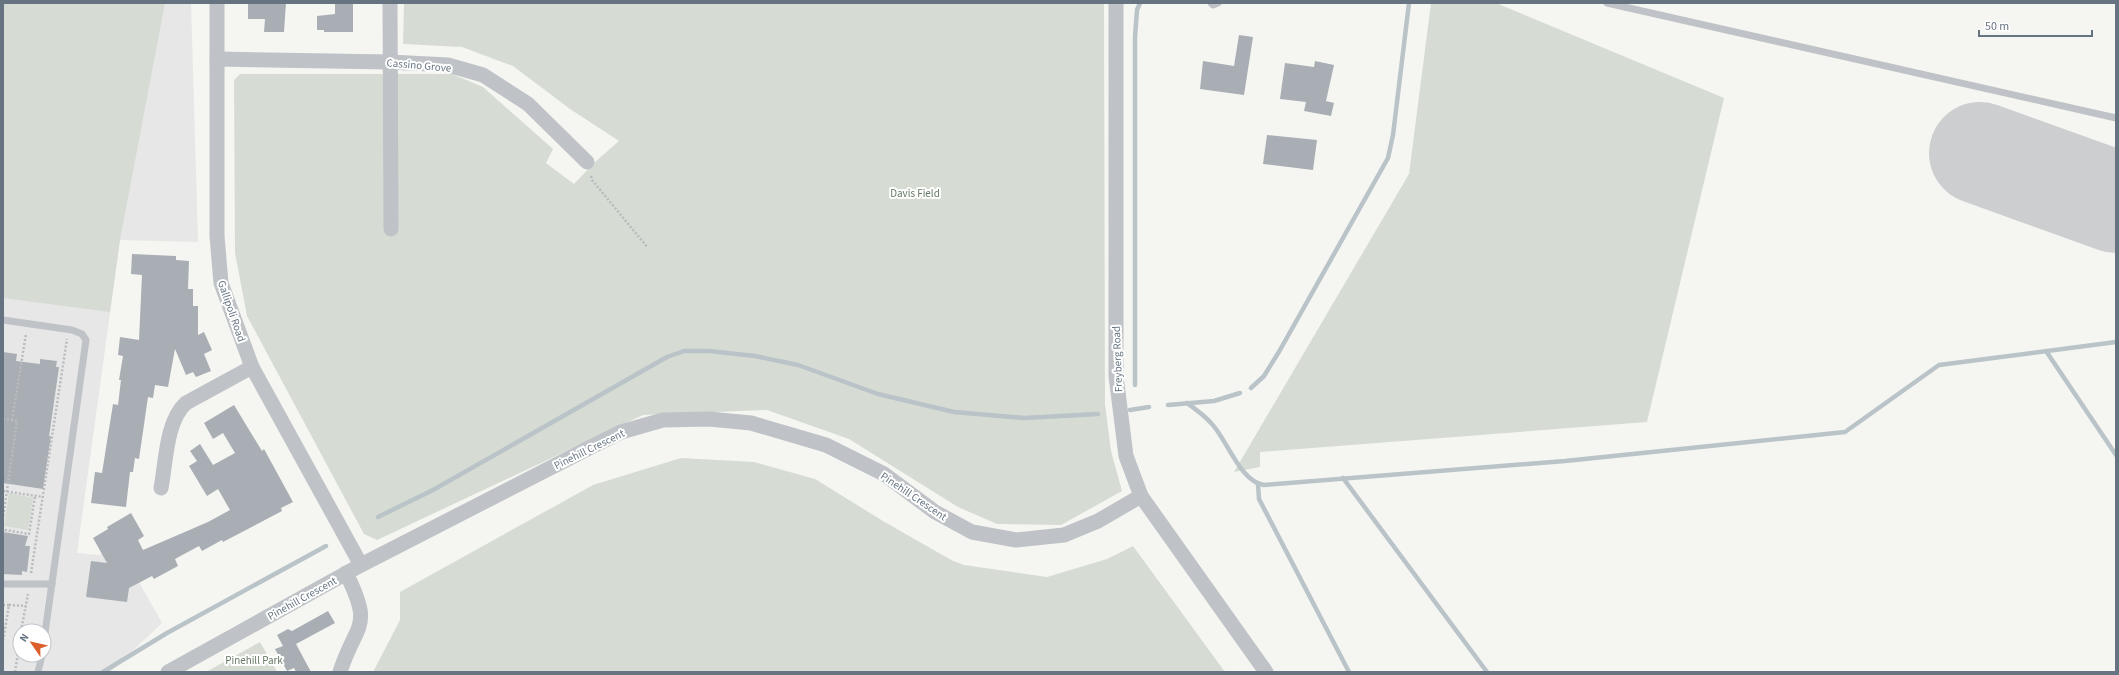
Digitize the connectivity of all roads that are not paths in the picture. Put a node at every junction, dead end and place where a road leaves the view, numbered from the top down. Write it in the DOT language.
graph roads {
  1 [pos="217,3"];
  2 [pos="390,3"];
  3 [pos="1116,3"];
  4 [pos="1211,3"];
  5 [pos="1218,3"];
  6 [pos="1607,3"];
  7 [pos="217,60"];
  8 [pos="390,62"];
  9 [pos="2116,118"];
  10 [pos="587,162"];
  11 [pos="391,229"];
  12 [pos="3,320"];
  13 [pos="252,367"];
  14 [pos="161,488"];
  15 [pos="1141,496"];
  16 [pos="361,565"];
  17 [pos="346,573"];
  18 [pos="3,584"];
  19 [pos="52,584"];
  20 [pos="46,623"];
  21 [pos="168,672"];
  22 [pos="340,672"];
  23 [pos="1266,672"];
  1 -- 7 [label="street, Gallipoli Road"];
  2 -- 8 [label="street"];
  3 -- 15 [label="street, Freyberg Road"];
  4 -- 5 [label="lane"];
  6 -- 9 [label="lane"];
  7 -- 8 [label="street, Cassino Grove"];
  7 -- 13 [label="street, Gallipoli Road"];
  8 -- 10 [label="street, Cassino Grove"];
  8 -- 11 [label="street"];
  12 -- 19 [label="lane"];
  13 -- 14 [label="street"];
  13 -- 16 [label="street, Gallipoli Road"];
  15 -- 16 [label="street, Pinehill Crescent"];
  15 -- 23 [label="street, Freyberg Road"];
  16 -- 17 [label="street, Pinehill Crescent"];
  17 -- 21 [label="street, Pinehill Crescent"];
  17 -- 22 [label="street"];
  18 -- 19 [label="lane"];
  19 -- 20 [label="lane"];
}
